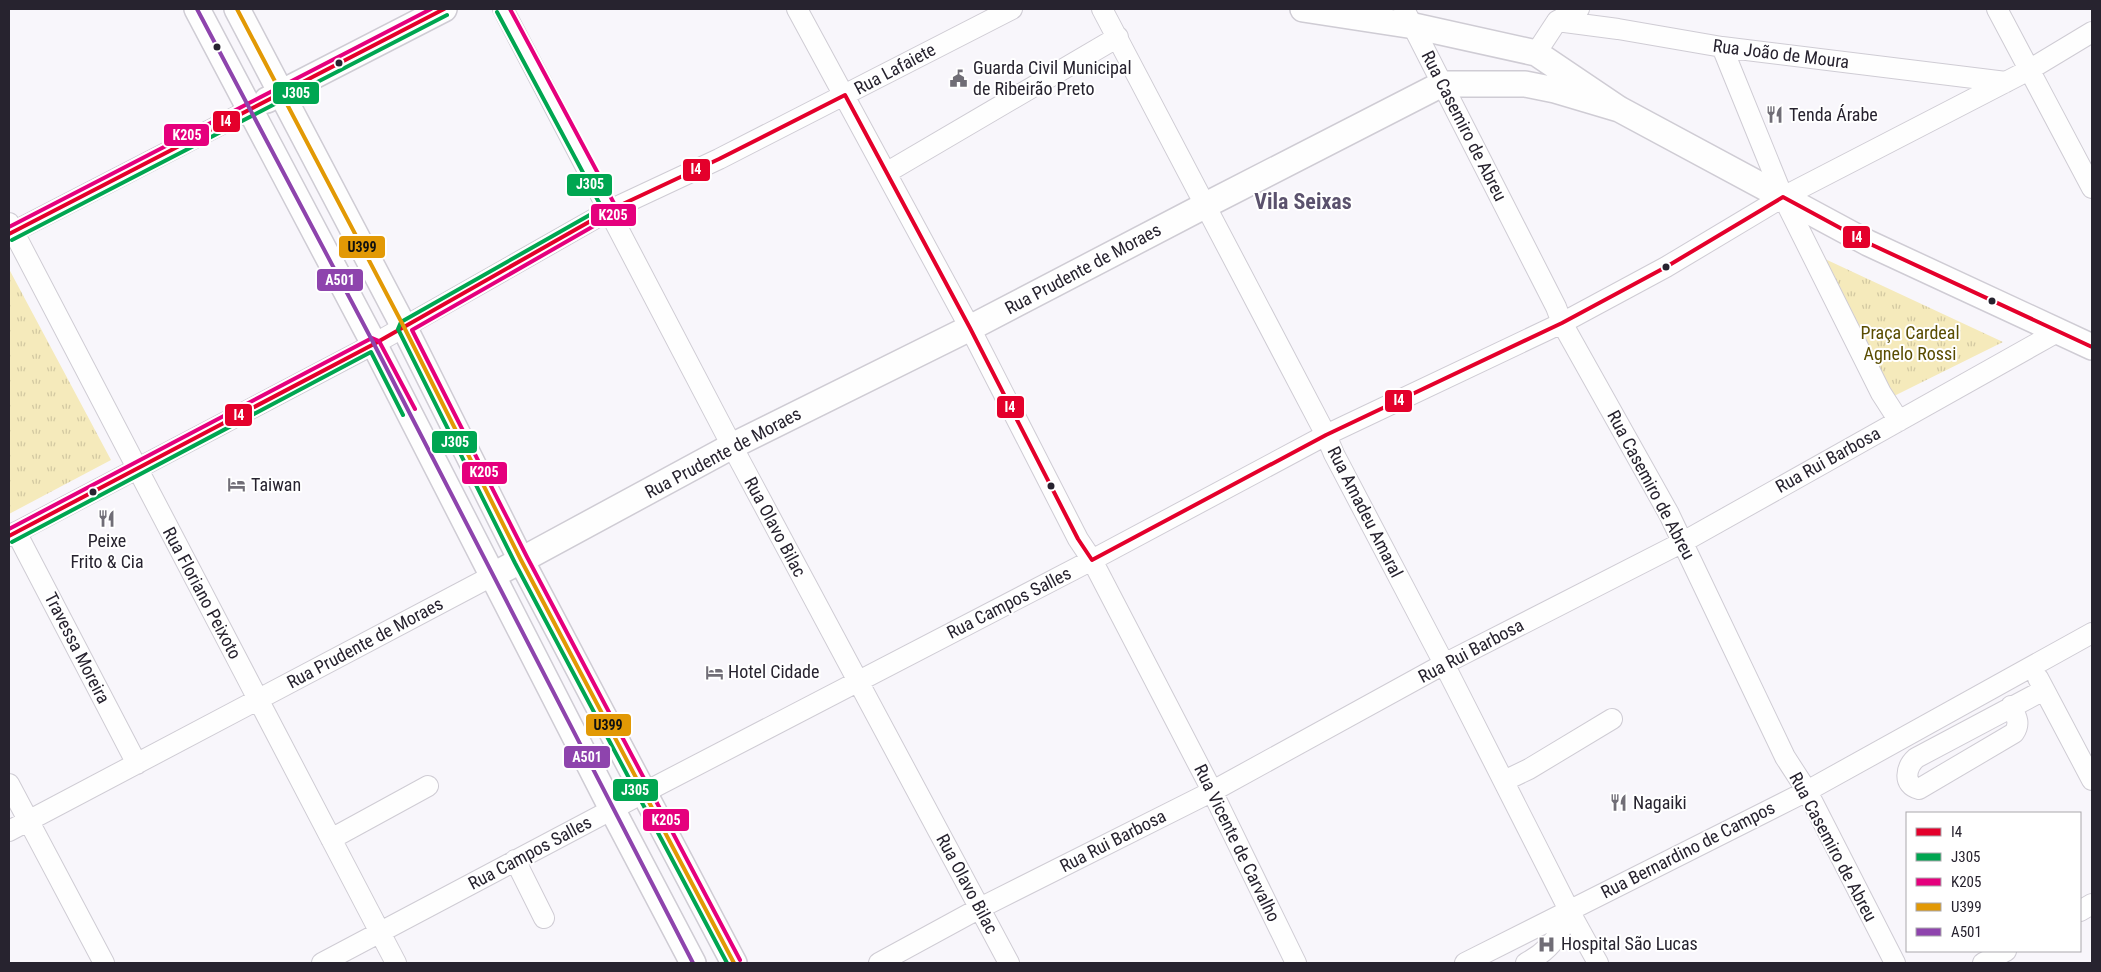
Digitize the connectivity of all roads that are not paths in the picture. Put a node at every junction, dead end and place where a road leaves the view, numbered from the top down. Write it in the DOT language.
graph roads {
  1 [pos="197,9"];
  2 [pos="238,9"];
  3 [pos="444,9"];
  4 [pos="503,9"];
  5 [pos="797,9"];
  6 [pos="1012,9"];
  7 [pos="1102,9"];
  8 [pos="1303,9"];
  9 [pos="1579,9"];
  10 [pos="1997,9"];
  11 [pos="1409,18"];
  12 [pos="1557,22"];
  13 [pos="2092,32"];
  14 [pos="1118,37"];
  15 [pos="1722,46"];
  16 [pos="1536,53"];
  17 [pos="2029,70"];
  18 [pos="2006,82"];
  19 [pos="1442,84"];
  20 [pos="1525,84"];
  21 [pos="281,92"];
  22 [pos="845,95"];
  23 [pos="1619,109"];
  24 [pos="249,110"];
  25 [pos="886,174"];
  26 [pos="2092,188"];
  27 [pos="1783,197"];
  28 [pos="1206,204"];
  29 [pos="610,210"];
  30 [pos="10,229"];
  31 [pos="1562,323"];
  32 [pos="404,327"];
  33 [pos="970,328"];
  34 [pos="2058,331"];
  35 [pos="374,344"];
  36 [pos="2092,347"];
  37 [pos="1899,421"];
  38 [pos="1326,435"];
  39 [pos="732,446"];
  40 [pos="137,468"];
  41 [pos="13,534"];
  42 [pos="1683,542"];
  43 [pos="521,560"];
  44 [pos="1092,560"];
  45 [pos="492,576"];
  46 [pos="2092,633"];
  47 [pos="1444,664"];
  48 [pos="2034,666"];
  49 [pos="858,681"];
  50 [pos="2044,690"];
  51 [pos="258,700"];
  52 [pos="2011,706"];
  53 [pos="1612,719"];
  54 [pos="137,764"];
  55 [pos="2092,780"];
  56 [pos="1504,782"];
  57 [pos="9,784"];
  58 [pos="428,786"];
  59 [pos="1807,791"];
  60 [pos="645,792"];
  61 [pos="1211,792"];
  62 [pos="612,809"];
  63 [pos="28,821"];
  64 [pos="9,831"];
  65 [pos="331,839"];
  66 [pos="515,860"];
  67 [pos="2092,904"];
  68 [pos="980,908"];
  69 [pos="1569,909"];
  70 [pos="2081,910"];
  71 [pos="544,918"];
  72 [pos="380,932"];
  73 [pos="2004,952"];
  74 [pos="104,963"];
  75 [pos="322,963"];
  76 [pos="396,963"];
  77 [pos="693,963"];
  78 [pos="734,963"];
  79 [pos="880,963"];
  80 [pos="1009,963"];
  81 [pos="1296,963"];
  82 [pos="1465,963"];
  83 [pos="1526,963"];
  84 [pos="1598,963"];
  85 [pos="1895,963"];
  86 [pos="1983,963"];
  1 -- 24 [label="main road"];
  2 -- 21 [label="main road"];
  3 -- 21 [label="main road"];
  4 -- 29 [label="street, Rua Olavo Bilac"];
  5 -- 22 [label="street, Rua Vicente de Carvalho"];
  6 -- 22 [label="street, Rua Lafaiete"];
  7 -- 14 [label="street, Rua Amadeu Amaral"];
  8 -- 11 [label="main road"];
  9 -- 12 [label="street"];
  10 -- 17 [label="street"];
  11 -- 16 [label="main road"];
  11 -- 19 [label="street, Rua Casemiro de Abreu"];
  12 -- 15 [label="street, Rua João de Moura"];
  12 -- 16 [label="street"];
  13 -- 17 [label="street, Rua Campos Salles"];
  14 -- 25 [label="street"];
  14 -- 28 [label="street, Rua Amadeu Amaral"];
  15 -- 18 [label="street, Rua João de Moura"];
  15 -- 27 [label="street"];
  16 -- 20 [label="main road"];
  16 -- 23 [label="main road"];
  17 -- 18 [label="street, Rua Campos Salles"];
  17 -- 26 [label="street"];
  18 -- 27 [label="street, Rua Campos Salles"];
  19 -- 20 [label="main road"];
  19 -- 28 [label="main road, Rua Prudente de Moraes"];
  19 -- 31 [label="street, Rua Casemiro de Abreu"];
  20 -- 23 [label="main road"];
  21 -- 24 [label="main road"];
  21 -- 32 [label="main road"];
  22 -- 25 [label="street, Rua Vicente de Carvalho"];
  22 -- 29 [label="street, Rua Lafaiete"];
  23 -- 27 [label="main road"];
  24 -- 30 [label="street"];
  24 -- 35 [label="main road"];
  25 -- 33 [label="street, Rua Vicente de Carvalho"];
  27 -- 31 [label="street, Rua Campos Salles"];
  27 -- 34 [label="main road"];
  27 -- 37 [label="street"];
  28 -- 33 [label="main road, Rua Prudente de Moraes"];
  28 -- 38 [label="street, Rua Amadeu Amaral"];
  29 -- 32 [label="street, Rua Lafaiete"];
  29 -- 39 [label="street, Rua Olavo Bilac"];
  30 -- 40 [label="street, Rua Floriano Peixoto"];
  31 -- 38 [label="street, Rua Campos Salles"];
  31 -- 42 [label="street, Rua Casemiro de Abreu"];
  32 -- 35 [label="street, Rua Lafaiete"];
  32 -- 43 [label="main road"];
  33 -- 39 [label="main road, Rua Prudente de Moraes"];
  33 -- 44 [label="street, Rua Vicente de Carvalho"];
  34 -- 36 [label="main road"];
  34 -- 37 [label="street, Rua Rui Barbosa"];
  35 -- 40 [label="street, Rua Lafaiete"];
  35 -- 45 [label="main road"];
  37 -- 42 [label="street, Rua Rui Barbosa"];
  38 -- 44 [label="street, Rua Campos Salles"];
  38 -- 47 [label="street, Rua Amadeu Amaral"];
  39 -- 43 [label="main road, Rua Prudente de Moraes"];
  39 -- 49 [label="street, Rua Olavo Bilac"];
  40 -- 41 [label="street, Rua Lafaiete"];
  40 -- 51 [label="street, Rua Floriano Peixoto"];
  41 -- 54 [label="street, Travessa Moreira"];
  42 -- 47 [label="street, Rua Rui Barbosa"];
  42 -- 59 [label="street, Rua Casemiro de Abreu"];
  43 -- 45 [label="main road, Rua Prudente de Moraes"];
  43 -- 60 [label="main road"];
  44 -- 49 [label="street, Rua Campos Salles"];
  44 -- 61 [label="street, Rua Vicente de Carvalho"];
  45 -- 51 [label="street, Rua Prudente de Moraes"];
  45 -- 62 [label="main road"];
  46 -- 48 [label="street, Rua Bernardino de Campos"];
  47 -- 56 [label="street, Rua Amadeu Amaral"];
  47 -- 61 [label="street, Rua Rui Barbosa"];
  48 -- 50 [label="street"];
  48 -- 59 [label="street, Rua Bernardino de Campos"];
  49 -- 60 [label="street, Rua Campos Salles"];
  49 -- 68 [label="street, Rua Olavo Bilac"];
  50 -- 52 [label="street"];
  50 -- 55 [label="street"];
  51 -- 54 [label="street, Rua Prudente de Moraes"];
  51 -- 65 [label="street, Rua Floriano Peixoto"];
  52 -- 52 [label="street"];
  53 -- 56 [label="street"];
  54 -- 63 [label="street, Rua Prudente de Moraes"];
  56 -- 69 [label="street, Rua Amadeu Amaral"];
  57 -- 63 [label="street"];
  58 -- 65 [label="street"];
  59 -- 69 [label="street, Rua Bernardino de Campos"];
  59 -- 85 [label="street, Rua Casemiro de Abreu"];
  60 -- 62 [label="street, Rua Campos Salles"];
  60 -- 78 [label="main road"];
  61 -- 68 [label="street, Rua Rui Barbosa"];
  61 -- 81 [label="street, Rua Vicente de Carvalho"];
  62 -- 66 [label="street, Rua Campos Salles"];
  62 -- 77 [label="main road"];
  63 -- 64 [label="street, Rua Prudente de Moraes"];
  63 -- 74 [label="street"];
  65 -- 72 [label="street, Rua Floriano Peixoto"];
  66 -- 71 [label="street"];
  66 -- 72 [label="street, Rua Campos Salles"];
  67 -- 70 [label="street"];
  68 -- 79 [label="street, Rua Rui Barbosa"];
  68 -- 80 [label="street, Rua Olavo Bilac"];
  69 -- 82 [label="street, Rua Bernardino de Campos"];
  69 -- 83 [label="street"];
  69 -- 84 [label="street, Rua Amadeu Amaral"];
  72 -- 75 [label="street, Rua Campos Salles"];
  72 -- 76 [label="street, Rua Floriano Peixoto"];
  73 -- 86 [label="street"];
}
